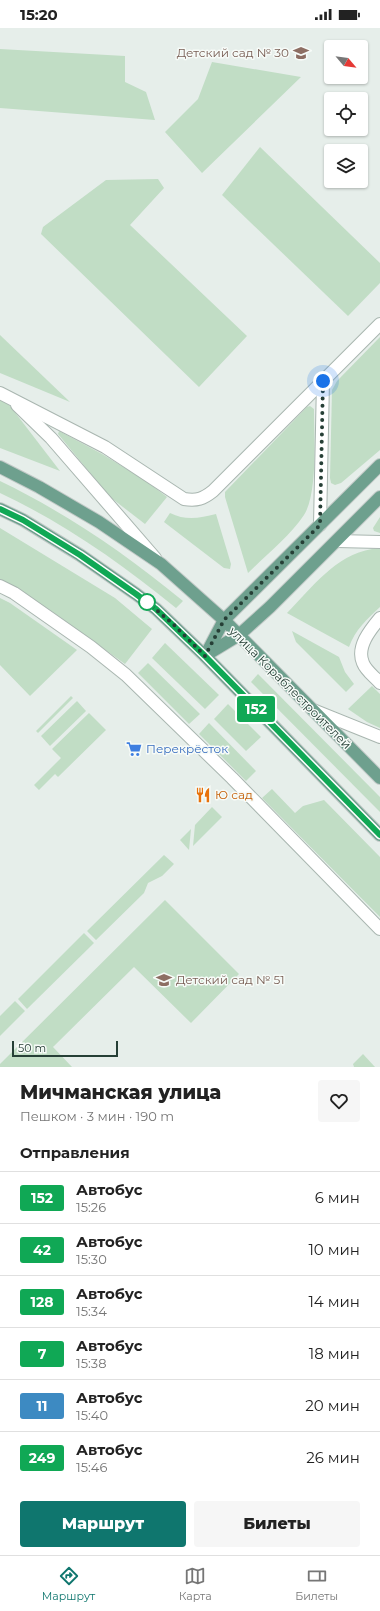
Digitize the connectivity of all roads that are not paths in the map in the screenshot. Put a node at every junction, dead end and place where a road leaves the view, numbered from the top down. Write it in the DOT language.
graph roads {
  1 [pos="380,324"];
  2 [pos="323,381"];
  3 [pos="4,395"];
  4 [pos="380,464"];
  5 [pos="0,467"];
  6 [pos="380,497"];
  7 [pos="0,509"];
  8 [pos="320,525"];
  9 [pos="337,541"];
  10 [pos="380,542"];
  11 [pos="161,564"];
  12 [pos="0,586"];
  13 [pos="380,618"];
  14 [pos="224,620"];
  15 [pos="239,635"];
  16 [pos="205,656"];
  17 [pos="380,683"];
  18 [pos="311,709"];
  19 [pos="380,737"];
  20 [pos="380,778"];
  21 [pos="380,835"];
  22 [pos="380,929"];
  1 -- 2 [label="street"];
  2 -- 3 [label="street"];
  2 -- 8 [label="street"];
  3 -- 11 [label="street"];
  4 -- 8 [label="main road"];
  5 -- 11 [label="main road, улица Кораблестроителей"];
  6 -- 9 [label="main road"];
  7 -- 16 [label="main road"];
  8 -- 14 [label="main road"];
  9 -- 10 [label="street"];
  9 -- 15 [label="main road"];
  11 -- 14 [label="main road, улица Кораблестроителей"];
  12 -- 22 [label="street"];
  13 -- 17 [label="street"];
  14 -- 15 [label="main road, улица Кораблестроителей"];
  14 -- 16 [label="main road"];
  15 -- 16 [label="main road"];
  15 -- 18 [label="main road, улица Кораблестроителей"];
  16 -- 21 [label="main road"];
  18 -- 19 [label="street"];
  18 -- 20 [label="main road, улица Кораблестроителей"];
}
